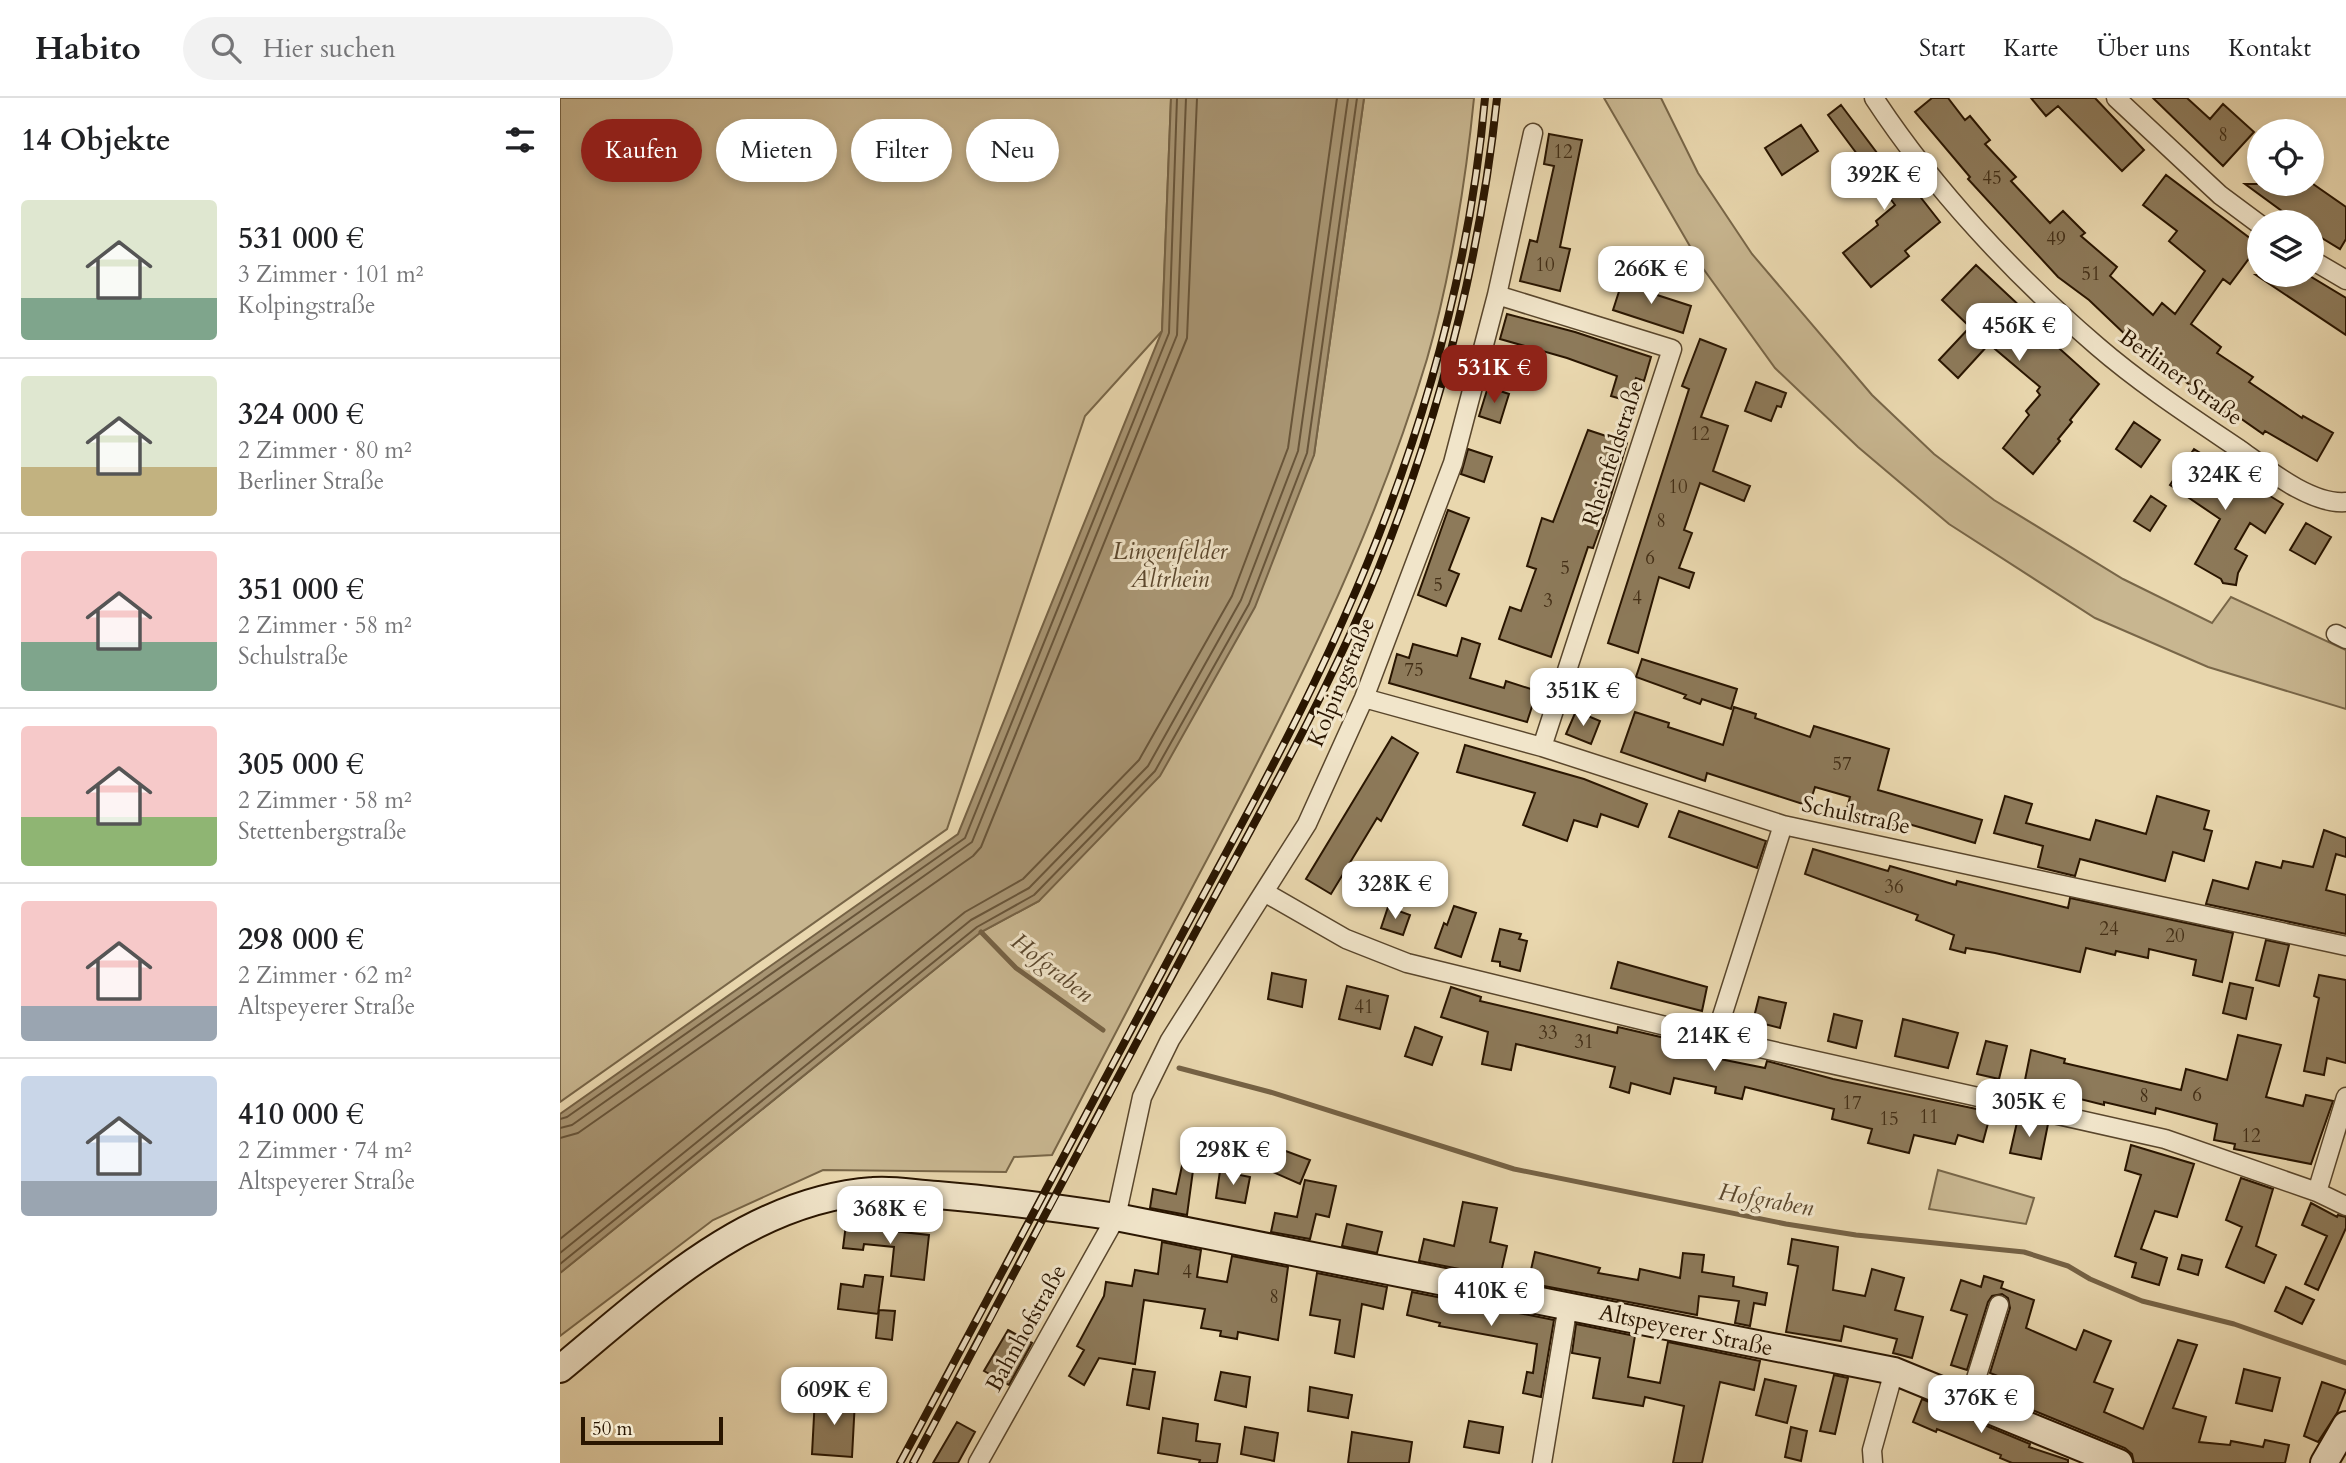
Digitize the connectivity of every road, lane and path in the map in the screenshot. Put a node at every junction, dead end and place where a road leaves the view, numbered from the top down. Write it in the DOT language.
graph roads {
  1 [pos="1874,98"];
  2 [pos="2116,98"];
  3 [pos="1533,133"];
  4 [pos="2247,215"];
  5 [pos="2324,267"];
  6 [pos="2346,280"];
  7 [pos="1497,295"];
  8 [pos="2346,502"];
  9 [pos="1364,698"];
  10 [pos="1542,747"];
  11 [pos="1783,825"];
  12 [pos="1264,892"];
  13 [pos="2346,946"];
  14 [pos="1715,1038"];
  15 [pos="2346,1097"];
  16 [pos="2317,1192"];
  17 [pos="2346,1206"];
  18 [pos="1116,1217"];
  19 [pos="1568,1305"];
  20 [pos="1999,1305"];
  21 [pos="560,1369"];
  22 [pos="1894,1371"];
  23 [pos="1969,1401"];
  24 [pos="2346,1425"];
  25 [pos="978,1463"];
  26 [pos="1542,1463"];
  27 [pos="1873,1463"];
  28 [pos="2117,1463"];
  29 [pos="2324,1463"];
  1 -- 8 [label="street, Berliner Straße"];
  2 -- 4 [label="street"];
  3 -- 7 [label="street, Kolpingstraße"];
  5 -- 6 [label="street"];
  7 -- 9 [label="street, Kolpingstraße"];
  7 -- 10 [label="street, Rheinfeldstraße"];
  9 -- 10 [label="street, Schulstraße"];
  9 -- 12 [label="street, Kolpingstraße"];
  10 -- 11 [label="street, Schulstraße"];
  11 -- 13 [label="street, Schulstraße"];
  11 -- 14 [label="street"];
  12 -- 14 [label="street"];
  12 -- 18 [label="street, Kolpingstraße"];
  14 -- 16 [label="street"];
  15 -- 16 [label="street"];
  16 -- 17 [label="street"];
  18 -- 19 [label="main road, Altspeyerer Straße"];
  18 -- 21 [label="main road, Altspeyerer Straße"];
  18 -- 25 [label="street, Bahnhofstraße"];
  19 -- 22 [label="main road, Altspeyerer Straße"];
  19 -- 26 [label="street"];
  20 -- 23 [label="street"];
  22 -- 23 [label="main road, Altspeyerer Straße"];
  22 -- 27 [label="street"];
  23 -- 28 [label="main road, Altspeyerer Straße"];
  24 -- 29 [label="main road"];
}
